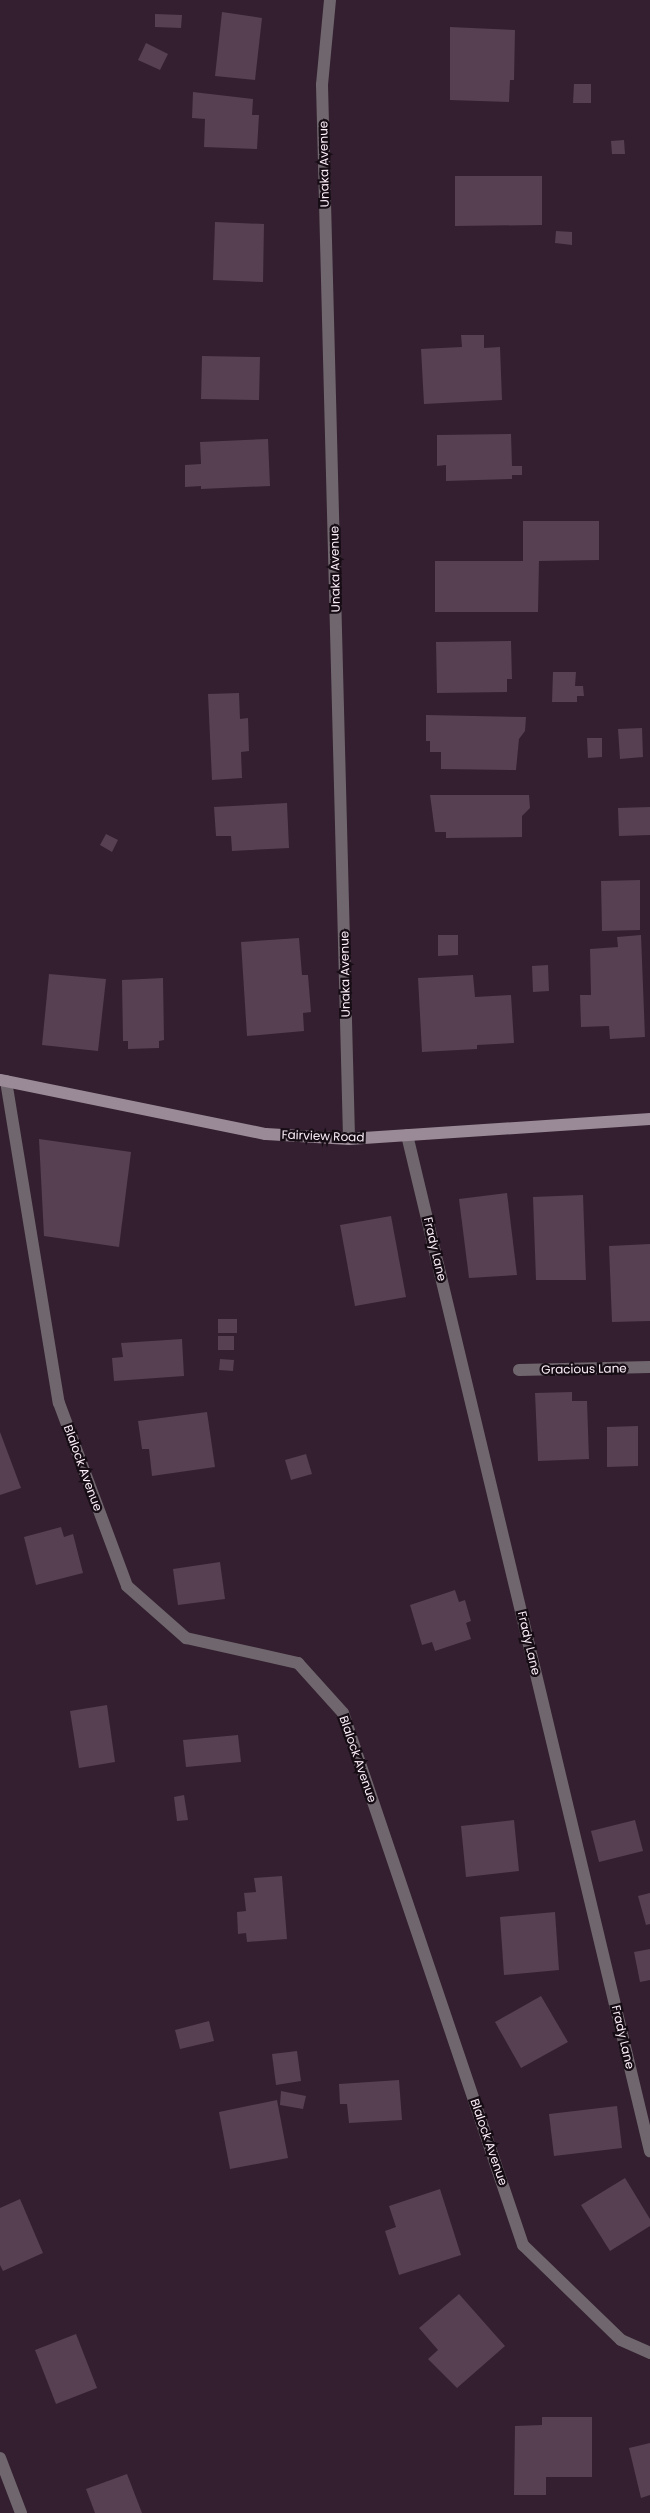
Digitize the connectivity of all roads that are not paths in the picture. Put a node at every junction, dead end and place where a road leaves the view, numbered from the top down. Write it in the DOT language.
graph roads {
  1 [pos="330,0"];
  2 [pos="3,1080"];
  3 [pos="650,1120"];
  4 [pos="407,1135"];
  5 [pos="349,1139"];
  6 [pos="650,1367"];
  7 [pos="519,1370"];
  8 [pos="650,2151"];
  9 [pos="650,2354"];
  10 [pos="0,2458"];
  11 [pos="21,2513"];
  1 -- 5 [label="street, Unaka Avenue"];
  2 -- 5 [label="main road, Fairview Road"];
  2 -- 9 [label="street, Blalock Avenue"];
  3 -- 4 [label="main road, Fairview Road"];
  4 -- 5 [label="main road, Fairview Road"];
  4 -- 8 [label="street, Frady Lane"];
  6 -- 7 [label="street, Gracious Lane"];
  10 -- 11 [label="street"];
}
